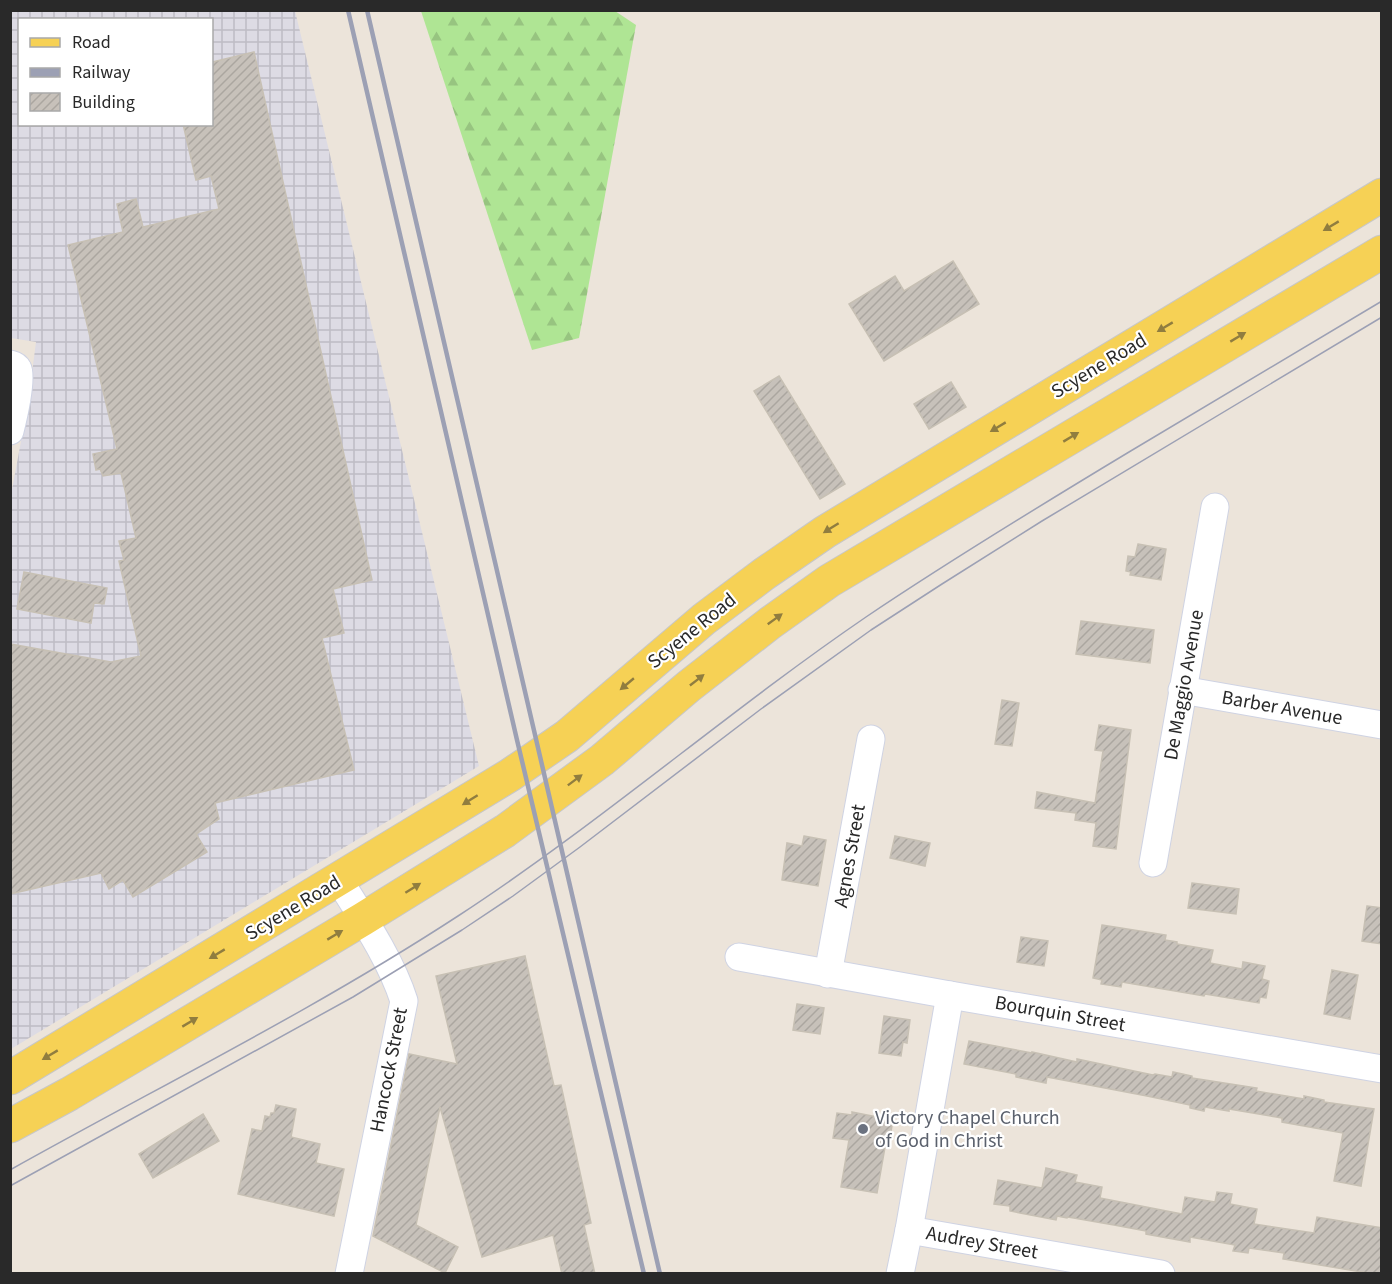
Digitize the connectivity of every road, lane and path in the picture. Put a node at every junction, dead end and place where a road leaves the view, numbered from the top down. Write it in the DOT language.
graph roads {
  1 [pos="1382,195"];
  2 [pos="1382,252"];
  3 [pos="10,364"];
  4 [pos="10,431"];
  5 [pos="906,483"];
  6 [pos="1215,507"];
  7 [pos="930,520"];
  8 [pos="1182,690"];
  9 [pos="1382,725"];
  10 [pos="871,739"];
  11 [pos="1153,863"];
  12 [pos="339,880"];
  13 [pos="363,919"];
  14 [pos="739,957"];
  15 [pos="828,974"];
  16 [pos="950,995"];
  17 [pos="1382,1069"];
  18 [pos="15,1073"];
  19 [pos="10,1126"];
  20 [pos="909,1230"];
  21 [pos="349,1274"];
  22 [pos="900,1274"];
  23 [pos="1161,1274"];
  1 -- 5 [label="main road, Scyene Road, one-way"];
  7 -- 2 [label="main road, one-way"];
  3 -- 4 [label="street"];
  5 -- 7 [label="main road"];
  5 -- 12 [label="main road, Scyene Road, one-way"];
  6 -- 8 [label="street, De Maggio Avenue"];
  13 -- 7 [label="main road, one-way"];
  8 -- 9 [label="street, Barber Avenue"];
  8 -- 11 [label="street, De Maggio Avenue"];
  10 -- 15 [label="street, Agnes Street"];
  12 -- 13 [label="street, Hancock Street"];
  12 -- 18 [label="main road, Scyene Road, one-way"];
  19 -- 13 [label="main road, one-way"];
  13 -- 21 [label="street, Hancock Street"];
  14 -- 15 [label="street, Bourquin Street"];
  15 -- 16 [label="street, Bourquin Street"];
  16 -- 17 [label="street, Bourquin Street"];
  16 -- 20 [label="street"];
  20 -- 22 [label="street"];
  20 -- 23 [label="street, Audrey Street"];
}
